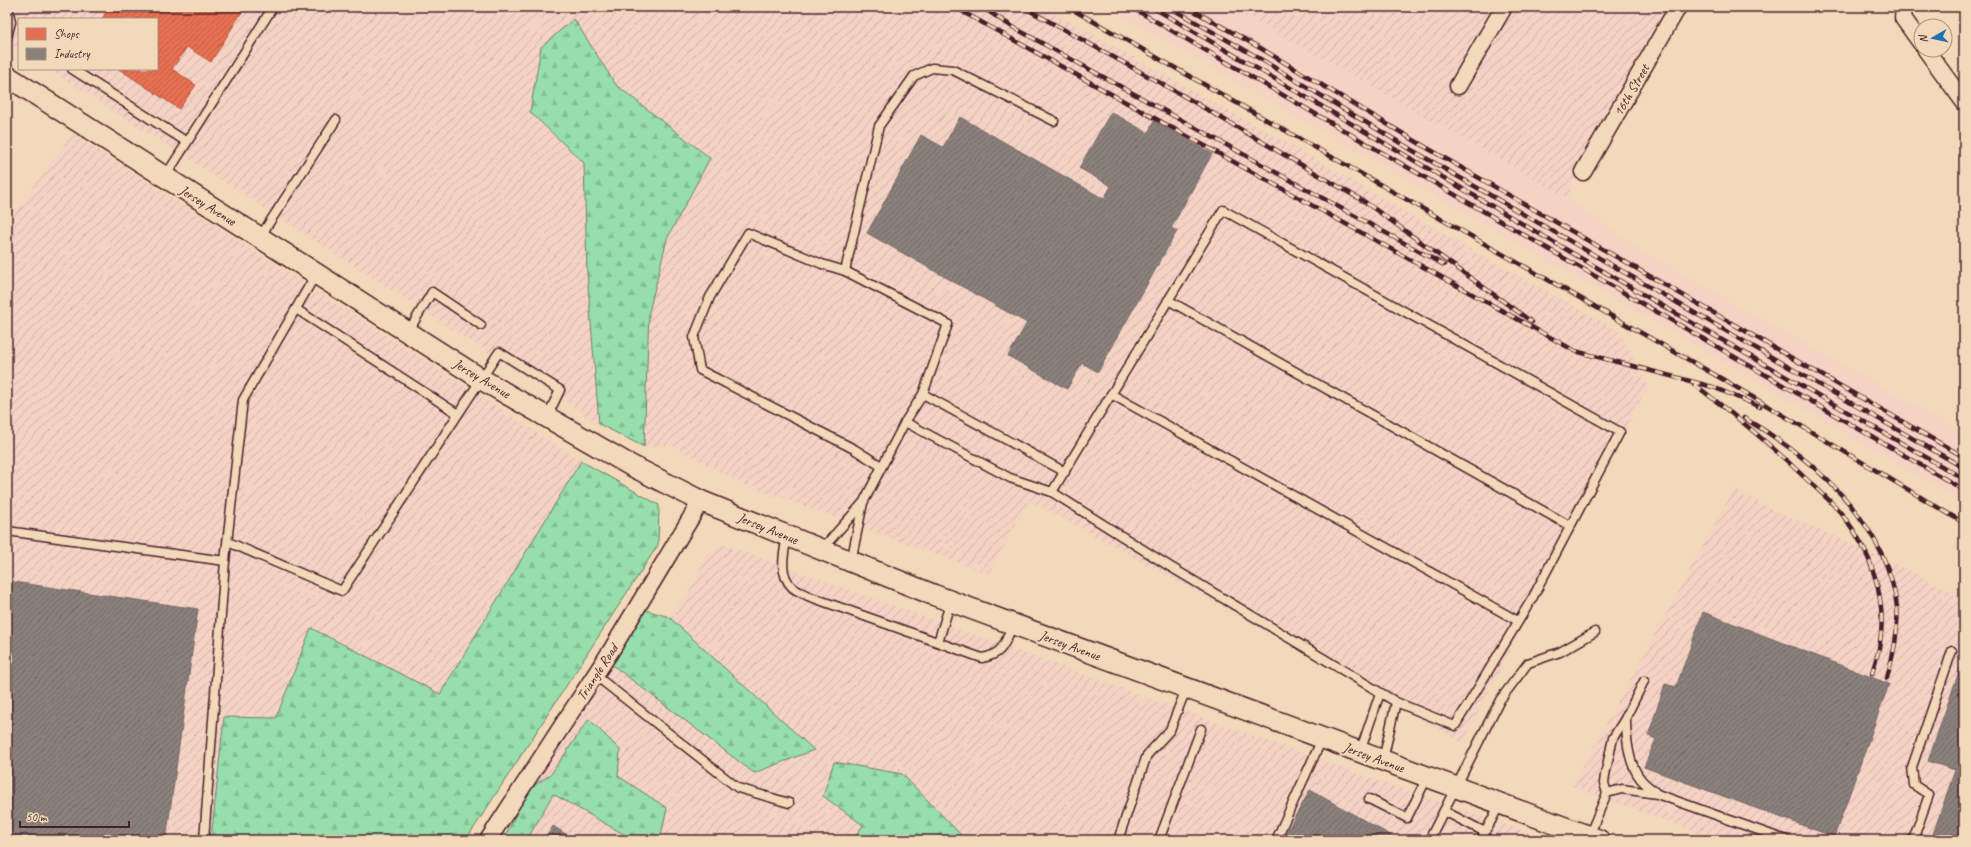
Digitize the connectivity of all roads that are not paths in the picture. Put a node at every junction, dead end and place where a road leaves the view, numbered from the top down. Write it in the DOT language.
graph roads {
  1 [pos="8,7"];
  2 [pos="273,7"];
  3 [pos="1504,7"];
  4 [pos="1678,7"];
  5 [pos="1904,7"];
  6 [pos="1913,32"];
  7 [pos="7,37"];
  8 [pos="1932,58"];
  9 [pos="74,70"];
  10 [pos="7,76"];
  11 [pos="1458,86"];
  12 [pos="1964,102"];
  13 [pos="336,120"];
  14 [pos="1054,121"];
  15 [pos="187,142"];
  16 [pos="1583,172"];
  17 [pos="165,177"];
  18 [pos="260,237"];
  19 [pos="845,271"];
  20 [pos="317,273"];
  21 [pos="1168,300"];
  22 [pos="296,309"];
  23 [pos="481,324"];
  24 [pos="408,332"];
  25 [pos="481,379"];
  26 [pos="923,394"];
  27 [pos="1111,394"];
  28 [pos="458,414"];
  29 [pos="547,417"];
  30 [pos="905,422"];
  31 [pos="881,466"];
  32 [pos="1065,472"];
  33 [pos="1052,492"];
  34 [pos="701,501"];
  35 [pos="862,503"];
  36 [pos="1570,526"];
  37 [pos="7,531"];
  38 [pos="787,536"];
  39 [pos="228,542"];
  40 [pos="822,550"];
  41 [pos="225,561"];
  42 [pos="851,562"];
  43 [pos="951,601"];
  44 [pos="1518,621"];
  45 [pos="1014,624"];
  46 [pos="1595,632"];
  47 [pos="938,642"];
  48 [pos="1952,651"];
  49 [pos="595,674"];
  50 [pos="1644,681"];
  51 [pos="1186,688"];
  52 [pos="1380,693"];
  53 [pos="1396,702"];
  54 [pos="1626,717"];
  55 [pos="1201,729"];
  56 [pos="1322,738"];
  57 [pos="1360,752"];
  58 [pos="1383,760"];
  59 [pos="1427,777"];
  60 [pos="1456,787"];
  61 [pos="1607,793"];
  62 [pos="1657,794"];
  63 [pos="1369,799"];
  64 [pos="789,802"];
  65 [pos="1500,804"];
  66 [pos="1444,811"];
  67 [pos="1483,836"];
  68 [pos="1594,838"];
  69 [pos="204,840"];
  70 [pos="488,840"];
  71 [pos="1118,840"];
  72 [pos="1159,840"];
  73 [pos="1276,840"];
  74 [pos="1429,840"];
  75 [pos="1786,840"];
  76 [pos="1913,840"];
  1 -- 7 [label="lane"];
  2 -- 15 [label="lane"];
  3 -- 11 [label="street"];
  4 -- 16 [label="street, 16th Street"];
  5 -- 6 [label="street"];
  8 -- 12 [label="street"];
  9 -- 15 [label="lane"];
  10 -- 17 [label="street, Jersey Avenue"];
  13 -- 18 [label="lane"];
  14 -- 19 [label="lane"];
  15 -- 17 [label="lane"];
  17 -- 18 [label="street, Jersey Avenue"];
  18 -- 20 [label="street, Jersey Avenue"];
  19 -- 26 [label="lane"];
  19 -- 31 [label="lane"];
  20 -- 22 [label="lane"];
  20 -- 24 [label="street, Jersey Avenue"];
  21 -- 27 [label="lane"];
  21 -- 36 [label="lane"];
  21 -- 36 [label="lane"];
  22 -- 28 [label="lane"];
  22 -- 39 [label="lane"];
  23 -- 24 [label="lane"];
  24 -- 25 [label="street, Jersey Avenue"];
  25 -- 28 [label="lane"];
  25 -- 29 [label="street, Jersey Avenue"];
  25 -- 29 [label="lane"];
  26 -- 30 [label="lane"];
  26 -- 32 [label="lane"];
  27 -- 32 [label="lane"];
  27 -- 44 [label="lane"];
  28 -- 39 [label="lane"];
  29 -- 34 [label="street, Jersey Avenue"];
  30 -- 31 [label="lane"];
  30 -- 33 [label="lane"];
  31 -- 35 [label="lane"];
  32 -- 33 [label="lane"];
  33 -- 52 [label="lane"];
  34 -- 38 [label="street, Jersey Avenue"];
  34 -- 49 [label="street, Triangle Road"];
  35 -- 40 [label="lane"];
  35 -- 42 [label="lane"];
  36 -- 44 [label="lane"];
  37 -- 41 [label="lane"];
  38 -- 40 [label="street, Jersey Avenue"];
  38 -- 47 [label="lane"];
  39 -- 41 [label="lane"];
  40 -- 42 [label="street, Jersey Avenue"];
  41 -- 69 [label="lane"];
  42 -- 43 [label="street, Jersey Avenue"];
  43 -- 45 [label="street, Jersey Avenue"];
  43 -- 47 [label="lane"];
  44 -- 53 [label="lane"];
  45 -- 47 [label="lane"];
  45 -- 51 [label="street, Jersey Avenue"];
  46 -- 60 [label="lane"];
  48 -- 76 [label="lane"];
  49 -- 64 [label="lane"];
  49 -- 70 [label="street, Triangle Road"];
  50 -- 54 [label="lane"];
  51 -- 56 [label="street, Jersey Avenue"];
  51 -- 71 [label="lane"];
  52 -- 53 [label="lane"];
  52 -- 57 [label="lane"];
  53 -- 58 [label="lane"];
  54 -- 61 [label="lane"];
  54 -- 62 [label="lane"];
  55 -- 72 [label="lane"];
  56 -- 57 [label="street, Jersey Avenue"];
  56 -- 73 [label="lane"];
  57 -- 58 [label="street, Jersey Avenue"];
  58 -- 59 [label="street, Jersey Avenue"];
  59 -- 60 [label="street, Jersey Avenue"];
  59 -- 63 [label="lane"];
  60 -- 65 [label="street, Jersey Avenue"];
  60 -- 66 [label="lane"];
  61 -- 62 [label="lane"];
  61 -- 68 [label="lane"];
  62 -- 75 [label="lane"];
  65 -- 67 [label="lane"];
  65 -- 68 [label="street, Jersey Avenue"];
  66 -- 67 [label="lane"];
  66 -- 74 [label="lane"];
}
